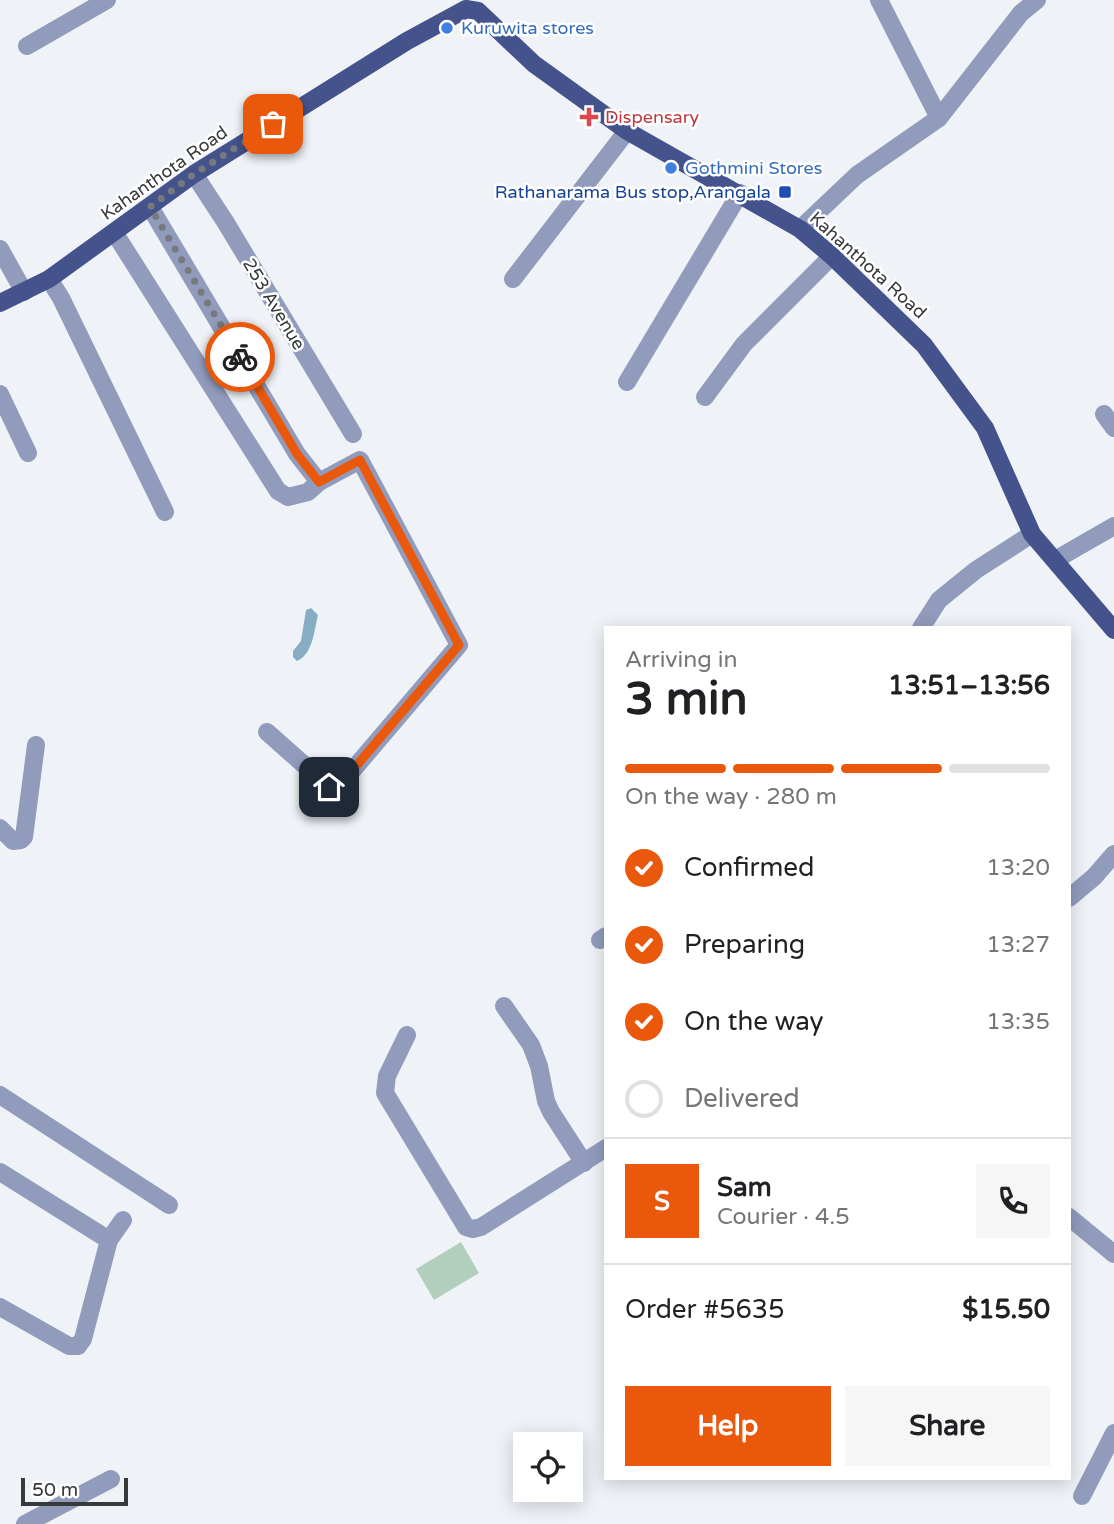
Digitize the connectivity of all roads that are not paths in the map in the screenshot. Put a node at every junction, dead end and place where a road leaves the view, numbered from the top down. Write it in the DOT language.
graph roads {
  1 [pos="107,0"];
  2 [pos="879,0"];
  3 [pos="1037,0"];
  4 [pos="463,5"];
  5 [pos="27,46"];
  6 [pos="939,118"];
  7 [pos="627,131"];
  8 [pos="194,174"];
  9 [pos="740,193"];
  10 [pos="150,207"];
  11 [pos="800,229"];
  12 [pos="114,232"];
  13 [pos="0,249"];
  14 [pos="832,256"];
  15 [pos="49,279"];
  16 [pos="513,279"];
  17 [pos="24,292"];
  18 [pos="0,303"];
  19 [pos="627,382"];
  20 [pos="0,394"];
  21 [pos="705,397"];
  22 [pos="353,434"];
  23 [pos="28,453"];
  24 [pos="319,482"];
  25 [pos="165,512"];
  26 [pos="1114,526"];
  27 [pos="1032,534"];
  28 [pos="1055,560"];
  29 [pos="922,626"];
  30 [pos="1114,629"];
  31 [pos="267,732"];
  32 [pos="36,745"];
  33 [pos="0,828"];
  34 [pos="1114,853"];
  35 [pos="1071,896"];
  36 [pos="504,1006"];
  37 [pos="407,1035"];
  38 [pos="0,1095"];
  39 [pos="604,1149"];
  40 [pos="584,1163"];
  41 [pos="0,1172"];
  42 [pos="169,1205"];
  43 [pos="1071,1219"];
  44 [pos="123,1220"];
  45 [pos="109,1240"];
  46 [pos="1114,1254"];
  47 [pos="0,1307"];
  48 [pos="1114,1433"];
  49 [pos="111,1479"];
  50 [pos="1082,1496"];
  51 [pos="25,1524"];
  1 -- 5 [label="street"];
  2 -- 6 [label="street"];
  3 -- 6 [label="street"];
  4 -- 7 [label="main road, Kahanthota Road"];
  4 -- 8 [label="main road, Kahanthota Road"];
  6 -- 11 [label="street"];
  7 -- 9 [label="main road, Kahanthota Road"];
  7 -- 16 [label="street"];
  8 -- 10 [label="main road, Kahanthota Road"];
  8 -- 22 [label="street, 253 Avenue"];
  9 -- 11 [label="main road, Kahanthota Road"];
  9 -- 19 [label="street"];
  10 -- 12 [label="main road, Kahanthota Road"];
  10 -- 24 [label="street"];
  11 -- 14 [label="main road, Kahanthota Road"];
  12 -- 15 [label="main road, Kahanthota Road"];
  12 -- 24 [label="street"];
  13 -- 17 [label="street"];
  14 -- 21 [label="street"];
  14 -- 27 [label="main road, Kahanthota Road"];
  15 -- 17 [label="main road, Kahanthota Road"];
  15 -- 25 [label="street"];
  17 -- 18 [label="main road, Kahanthota Road"];
  20 -- 23 [label="street"];
  24 -- 31 [label="street"];
  26 -- 28 [label="street"];
  27 -- 28 [label="main road, Kahanthota Road"];
  27 -- 29 [label="street"];
  28 -- 30 [label="main road, Kahanthota Road"];
  32 -- 33 [label="street"];
  34 -- 35 [label="street"];
  36 -- 40 [label="street"];
  37 -- 40 [label="street"];
  38 -- 42 [label="street"];
  39 -- 40 [label="street"];
  41 -- 45 [label="street"];
  43 -- 46 [label="street"];
  44 -- 45 [label="street"];
  45 -- 47 [label="street"];
  48 -- 50 [label="street"];
  49 -- 51 [label="street"];
}
